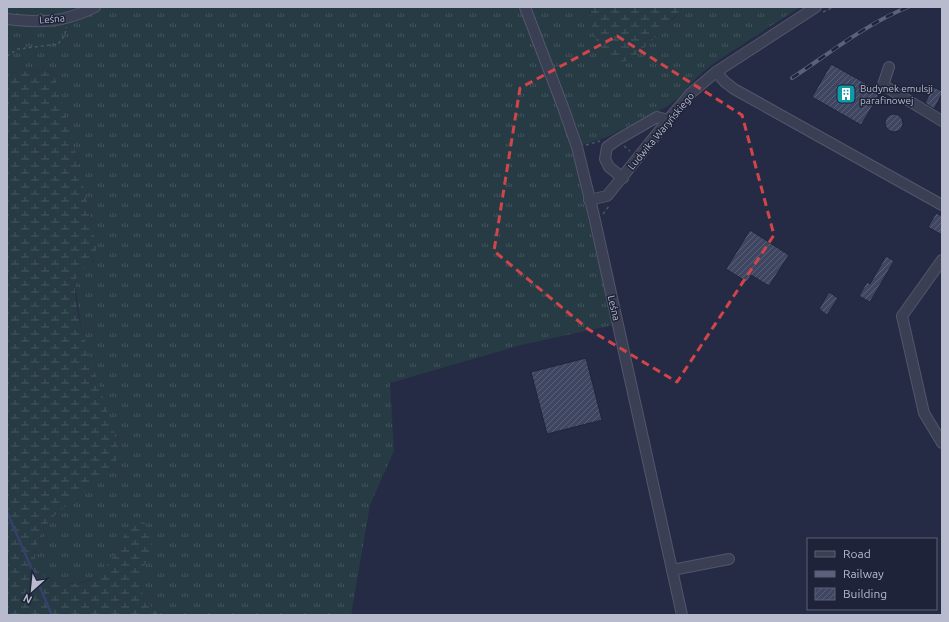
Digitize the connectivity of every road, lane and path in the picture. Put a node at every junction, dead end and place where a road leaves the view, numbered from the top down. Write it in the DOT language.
graph roads {
  1 [pos="95,7"];
  2 [pos="525,7"];
  3 [pos="816,7"];
  4 [pos="68,18"];
  5 [pos="7,19"];
  6 [pos="7,56"];
  7 [pos="889,67"];
  8 [pos="716,72"];
  9 [pos="668,120"];
  10 [pos="942,120"];
  11 [pos="617,140"];
  12 [pos="638,158"];
  13 [pos="623,178"];
  14 [pos="589,200"];
  15 [pos="942,205"];
  16 [pos="942,260"];
  17 [pos="942,443"];
  18 [pos="729,559"];
  19 [pos="672,570"];
  20 [pos="682,615"];
  1 -- 4 [label="street, Leśna"];
  2 -- 14 [label="street, Leśna"];
  3 -- 8 [label="street, Ludwika Waryńskiego"];
  4 -- 5 [label="street, Leśna"];
  4 -- 6 [label="path"];
  7 -- 10 [label="street"];
  8 -- 9 [label="street, Ludwika Waryńskiego"];
  8 -- 15 [label="street"];
  9 -- 11 [label="street"];
  9 -- 12 [label="street, Ludwika Waryńskiego"];
  11 -- 12 [label="path"];
  11 -- 13 [label="street"];
  12 -- 13 [label="street, Ludwika Waryńskiego"];
  13 -- 14 [label="street, Ludwika Waryńskiego"];
  14 -- 19 [label="street, Leśna"];
  16 -- 17 [label="street"];
  18 -- 19 [label="street"];
  19 -- 20 [label="street, Leśna"];
}
